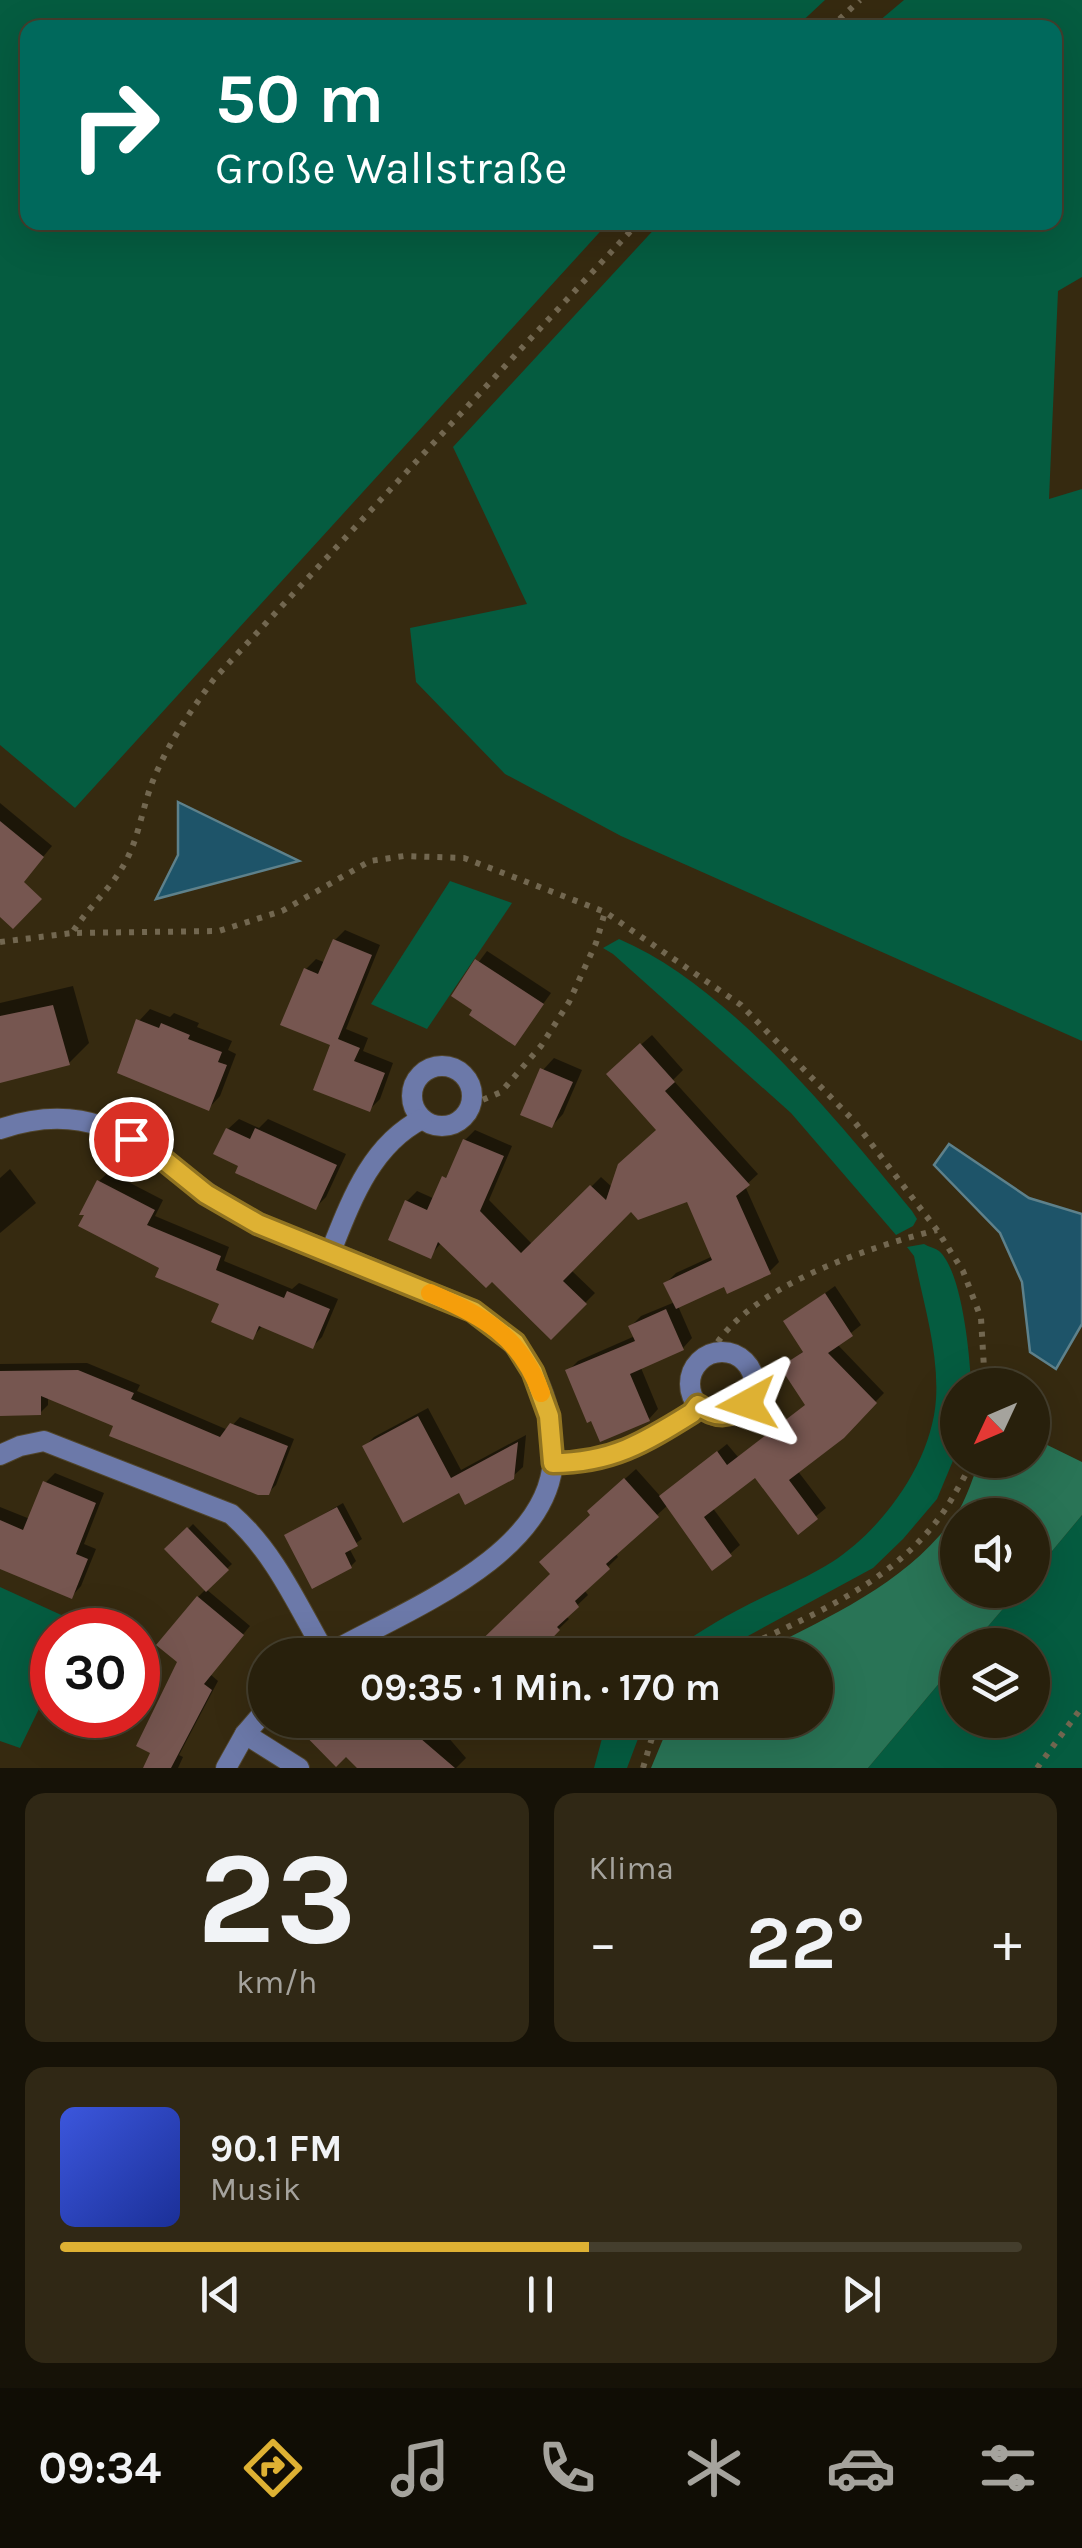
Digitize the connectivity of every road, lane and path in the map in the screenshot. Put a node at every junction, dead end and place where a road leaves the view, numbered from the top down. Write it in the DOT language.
graph roads {
  1 [pos="860,0"];
  2 [pos="839,20"];
  3 [pos="631,230"];
  4 [pos="605,912"];
  5 [pos="72,933"];
  6 [pos="0,942"];
  7 [pos="471,1105"];
  8 [pos="422,1119"];
  9 [pos="0,1129"];
  10 [pos="937,1230"];
  11 [pos="331,1252"];
  12 [pos="711,1353"];
  13 [pos="985,1368"];
  14 [pos="698,1405"];
  15 [pos="0,1455"];
  16 [pos="553,1463"];
  17 [pos="962,1478"];
  18 [pos="316,1638"];
  19 [pos="357,1638"];
  20 [pos="763,1638"];
  21 [pos="1082,1707"];
  22 [pos="248,1732"];
  23 [pos="246,1734"];
  24 [pos="652,1738"];
  25 [pos="226,1768"];
  26 [pos="299,1768"];
  27 [pos="644,1768"];
  28 [pos="1037,1768"];
  1 -- 2 [label="path"];
  3 -- 5 [label="path"];
  4 -- 5 [label="path"];
  4 -- 7 [label="path"];
  4 -- 10 [label="path"];
  5 -- 6 [label="path"];
  7 -- 8 [label="street"];
  7 -- 8 [label="street"];
  8 -- 11 [label="street"];
  9 -- 11 [label="street"];
  10 -- 12 [label="path"];
  10 -- 13 [label="path"];
  11 -- 16 [label="street"];
  12 -- 14 [label="street"];
  12 -- 14 [label="street"];
  14 -- 16 [label="street"];
  15 -- 18 [label="street"];
  16 -- 19 [label="street"];
  17 -- 20 [label="path"];
  21 -- 28 [label="path"];
  22 -- 23 [label="street"];
  23 -- 25 [label="street"];
  23 -- 26 [label="street"];
  24 -- 27 [label="path"];
}
